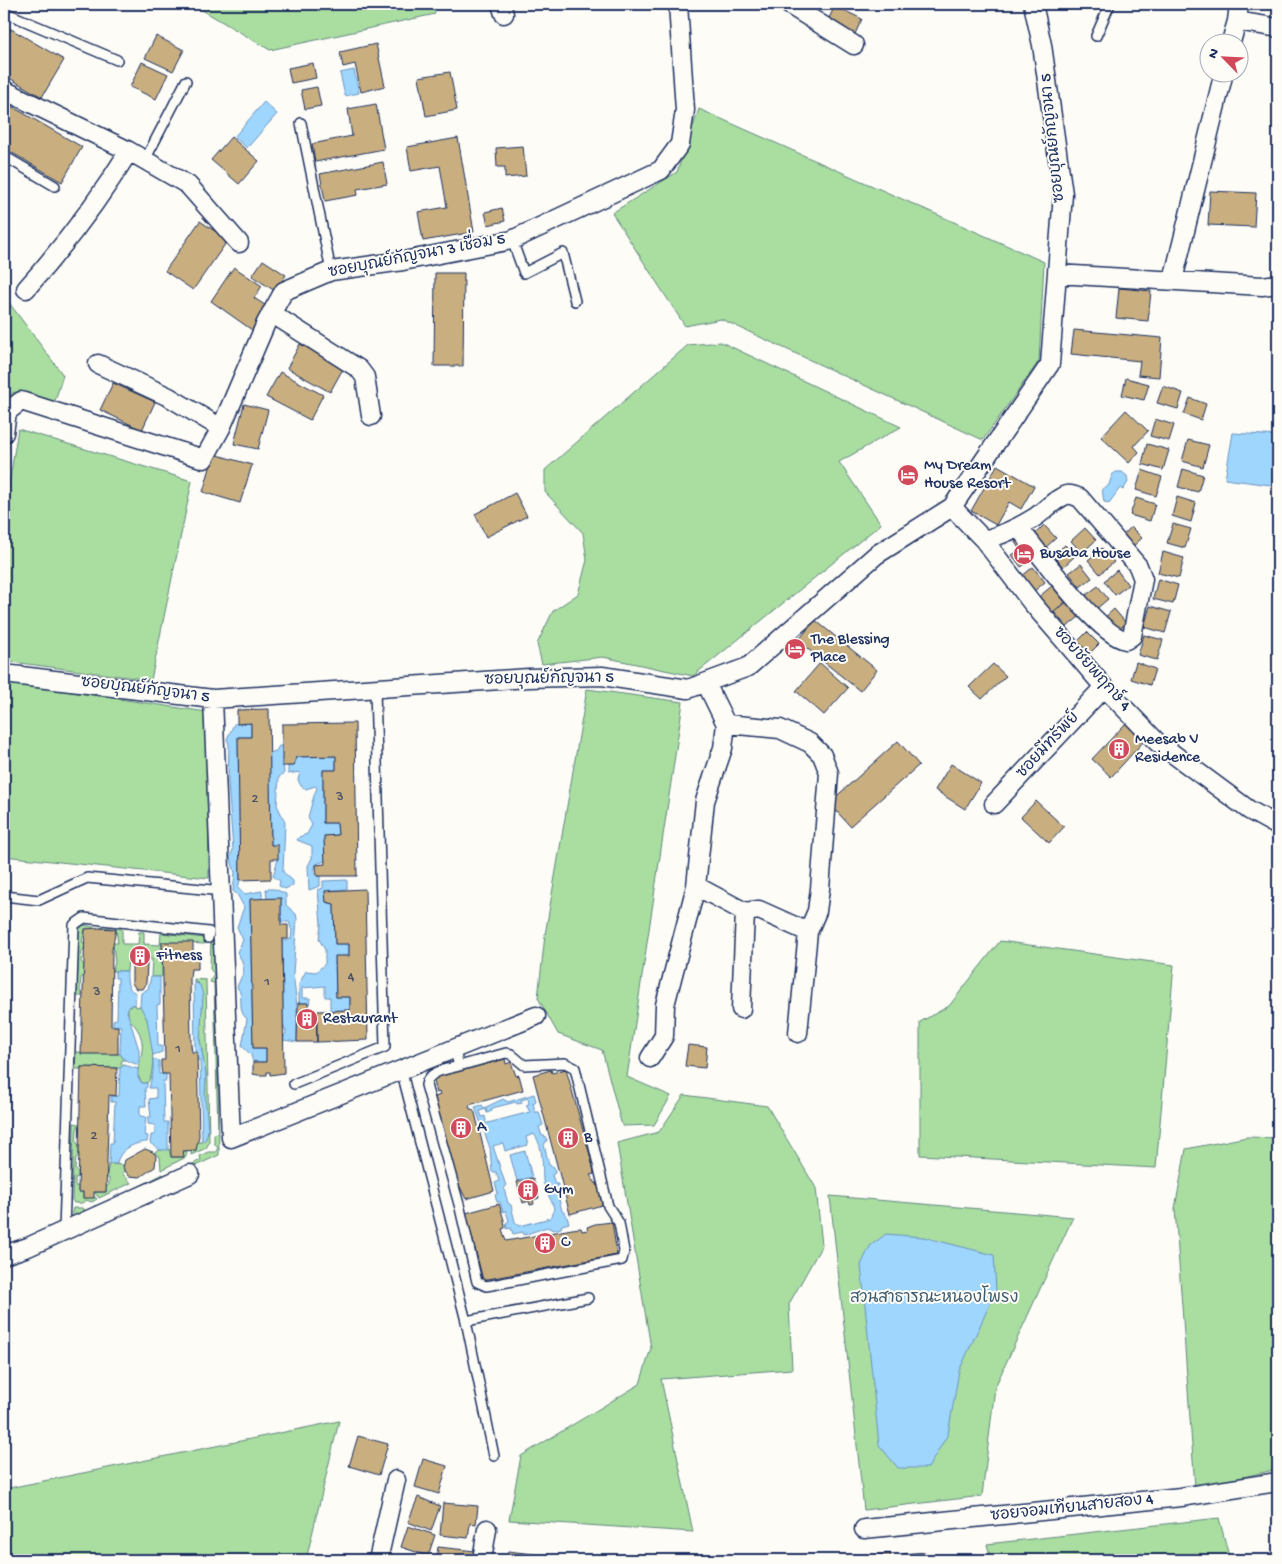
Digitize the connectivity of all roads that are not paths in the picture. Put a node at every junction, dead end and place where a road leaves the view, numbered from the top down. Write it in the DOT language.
graph roads {
  1 [pos="678,4"];
  2 [pos="788,4"];
  3 [pos="1033,4"];
  4 [pos="1110,4"];
  5 [pos="4,12"];
  6 [pos="1238,12"];
  7 [pos="1278,28"];
  8 [pos="1234,32"];
  9 [pos="1096,36"];
  10 [pos="854,45"];
  11 [pos="117,60"];
  12 [pos="186,81"];
  13 [pos="1222,82"];
  14 [pos="4,90"];
  15 [pos="301,123"];
  16 [pos="129,151"];
  17 [pos="4,156"];
  18 [pos="144,160"];
  19 [pos="54,186"];
  20 [pos="512,240"];
  21 [pos="239,243"];
  22 [pos="331,271"];
  23 [pos="1057,274"];
  24 [pos="1173,280"];
  25 [pos="1278,284"];
  26 [pos="26,289"];
  27 [pos="575,301"];
  28 [pos="271,313"];
  29 [pos="98,364"];
  30 [pos="371,416"];
  31 [pos="221,428"];
  32 [pos="4,433"];
  33 [pos="952,507"];
  34 [pos="1018,527"];
  35 [pos="984,540"];
  36 [pos="4,674"];
  37 [pos="706,682"];
  38 [pos="375,688"];
  39 [pos="1104,688"];
  40 [pos="213,699"];
  41 [pos="726,724"];
  42 [pos="994,804"];
  43 [pos="1278,826"];
  44 [pos="696,886"];
  45 [pos="223,891"];
  46 [pos="4,896"];
  47 [pos="745,912"];
  48 [pos="808,932"];
  49 [pos="214,934"];
  50 [pos="741,1009"];
  51 [pos="536,1016"];
  52 [pos="798,1032"];
  53 [pos="454,1048"];
  54 [pos="650,1058"];
  55 [pos="459,1066"];
  56 [pos="401,1068"];
  57 [pos="294,1084"];
  58 [pos="190,1174"];
  59 [pos="64,1231"];
  60 [pos="4,1254"];
  61 [pos="588,1298"];
  62 [pos="466,1321"];
  63 [pos="494,1456"];
  64 [pos="396,1480"];
  65 [pos="1278,1482"];
  66 [pos="487,1529"];
  67 [pos="864,1529"];
  68 [pos="378,1560"];
  69 [pos="482,1560"];
  1 -- 20 [label="street, ซอยบุณย์กัญจนา 3 เชื่อม 5"];
  2 -- 10 [label="street"];
  3 -- 23 [label="street, ซอยบุณย์กัญจนา 5"];
  4 -- 9 [label="lane"];
  5 -- 11 [label="lane"];
  6 -- 7 [label="street"];
  6 -- 8 [label="street"];
  12 -- 18 [label="lane"];
  13 -- 24 [label="street"];
  14 -- 16 [label="street"];
  15 -- 22 [label="lane"];
  16 -- 18 [label="street"];
  16 -- 26 [label="street"];
  17 -- 19 [label="lane"];
  18 -- 21 [label="street"];
  20 -- 22 [label="street, ซอยบุณย์กัญจนา 3 เชื่อม 5"];
  20 -- 27 [label="lane"];
  22 -- 28 [label="street, ซอยบุณย์กัญจนา 3 เชื่อม 5"];
  23 -- 24 [label="street"];
  23 -- 33 [label="street, ซอยบุณย์กัญจนา 5"];
  24 -- 25 [label="street"];
  28 -- 30 [label="street"];
  28 -- 31 [label="street, ซอยบุณย์กัญจนา 3 เชื่อม 5"];
  29 -- 31 [label="street"];
  31 -- 32 [label="street, ซอยบุณย์กัญจนา 3 เชื่อม 5"];
  33 -- 35 [label="street, ซอยชัยพฤกษ์ 4"];
  33 -- 37 [label="street, ซอยบุณย์กัญจนา 5"];
  34 -- 34 [label="street"];
  34 -- 35 [label="street"];
  35 -- 39 [label="street, ซอยชัยพฤกษ์ 4"];
  36 -- 40 [label="street, ซอยบุณย์กัญจนา 5"];
  37 -- 38 [label="street, ซอยบุณย์กัญจนา 5"];
  37 -- 41 [label="street"];
  38 -- 40 [label="street, ซอยบุณย์กัญจนา 5"];
  38 -- 57 [label="lane"];
  39 -- 42 [label="street, ซอยมีทรัพย์"];
  39 -- 43 [label="street, ซอยชัยพฤกษ์ 4"];
  40 -- 45 [label="street"];
  41 -- 44 [label="street"];
  41 -- 48 [label="street"];
  44 -- 47 [label="street"];
  44 -- 54 [label="street"];
  45 -- 46 [label="lane"];
  45 -- 49 [label="street"];
  47 -- 48 [label="street"];
  47 -- 50 [label="street"];
  48 -- 52 [label="street"];
  49 -- 56 [label="street"];
  49 -- 59 [label="lane"];
  51 -- 53 [label="street"];
  53 -- 55 [label="lane"];
  53 -- 56 [label="street"];
  55 -- 55 [label="lane"];
  56 -- 62 [label="lane"];
  58 -- 59 [label="street"];
  59 -- 60 [label="street"];
  61 -- 62 [label="lane"];
  62 -- 63 [label="lane"];
  64 -- 68 [label="street"];
  65 -- 67 [label="street, ซอยจอมเทียนสายสอง 4"];
  66 -- 69 [label="street"];
}
